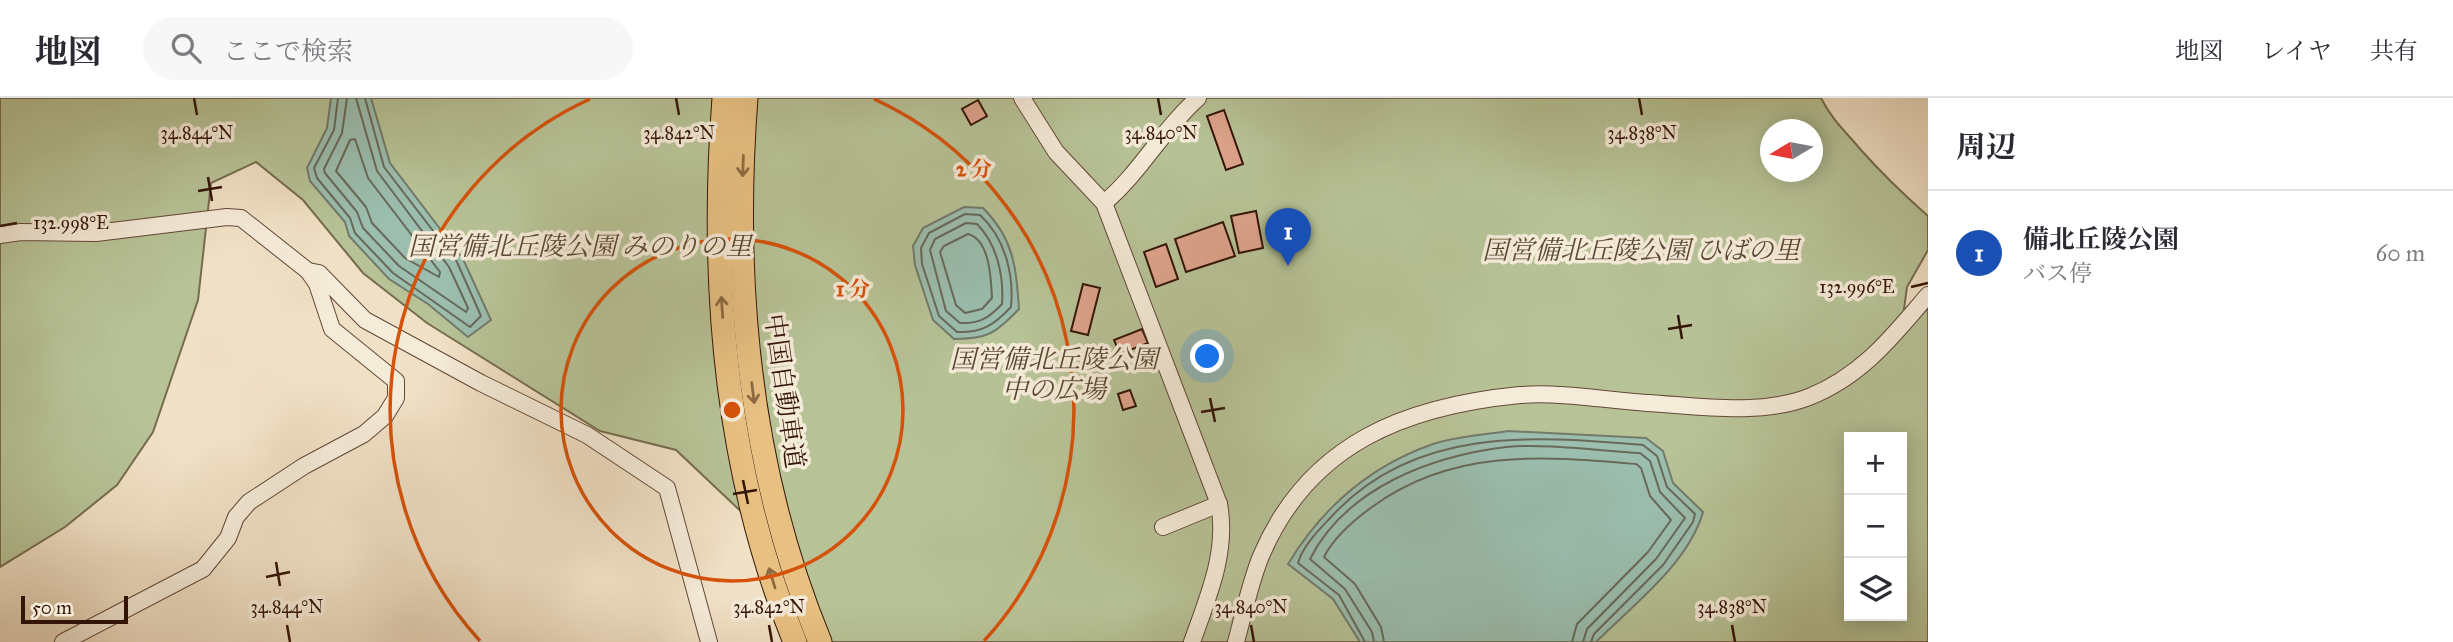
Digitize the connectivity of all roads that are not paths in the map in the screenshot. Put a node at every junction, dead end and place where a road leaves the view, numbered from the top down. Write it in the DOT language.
graph roads {
  1 [pos="724,98"];
  2 [pos="746,98"];
  3 [pos="1022,98"];
  4 [pos="1198,98"];
  5 [pos="1104,203"];
  6 [pos="0,235"];
  7 [pos="308,271"];
  8 [pos="1928,295"];
  9 [pos="1219,504"];
  10 [pos="1163,527"];
  11 [pos="63,642"];
  12 [pos="709,642"];
  13 [pos="795,642"];
  14 [pos="820,642"];
  15 [pos="1192,642"];
  16 [pos="1237,642"];
  13 -- 1 [label="highway, 中国自動車道, one-way"];
  2 -- 14 [label="highway, 中国自動車道, one-way"];
  3 -- 5 [label="street"];
  4 -- 5 [label="street"];
  5 -- 9 [label="street"];
  6 -- 7 [label="street"];
  7 -- 11 [label="street"];
  7 -- 12 [label="street"];
  8 -- 16 [label="street"];
  9 -- 10 [label="street"];
  9 -- 15 [label="street"];
}
